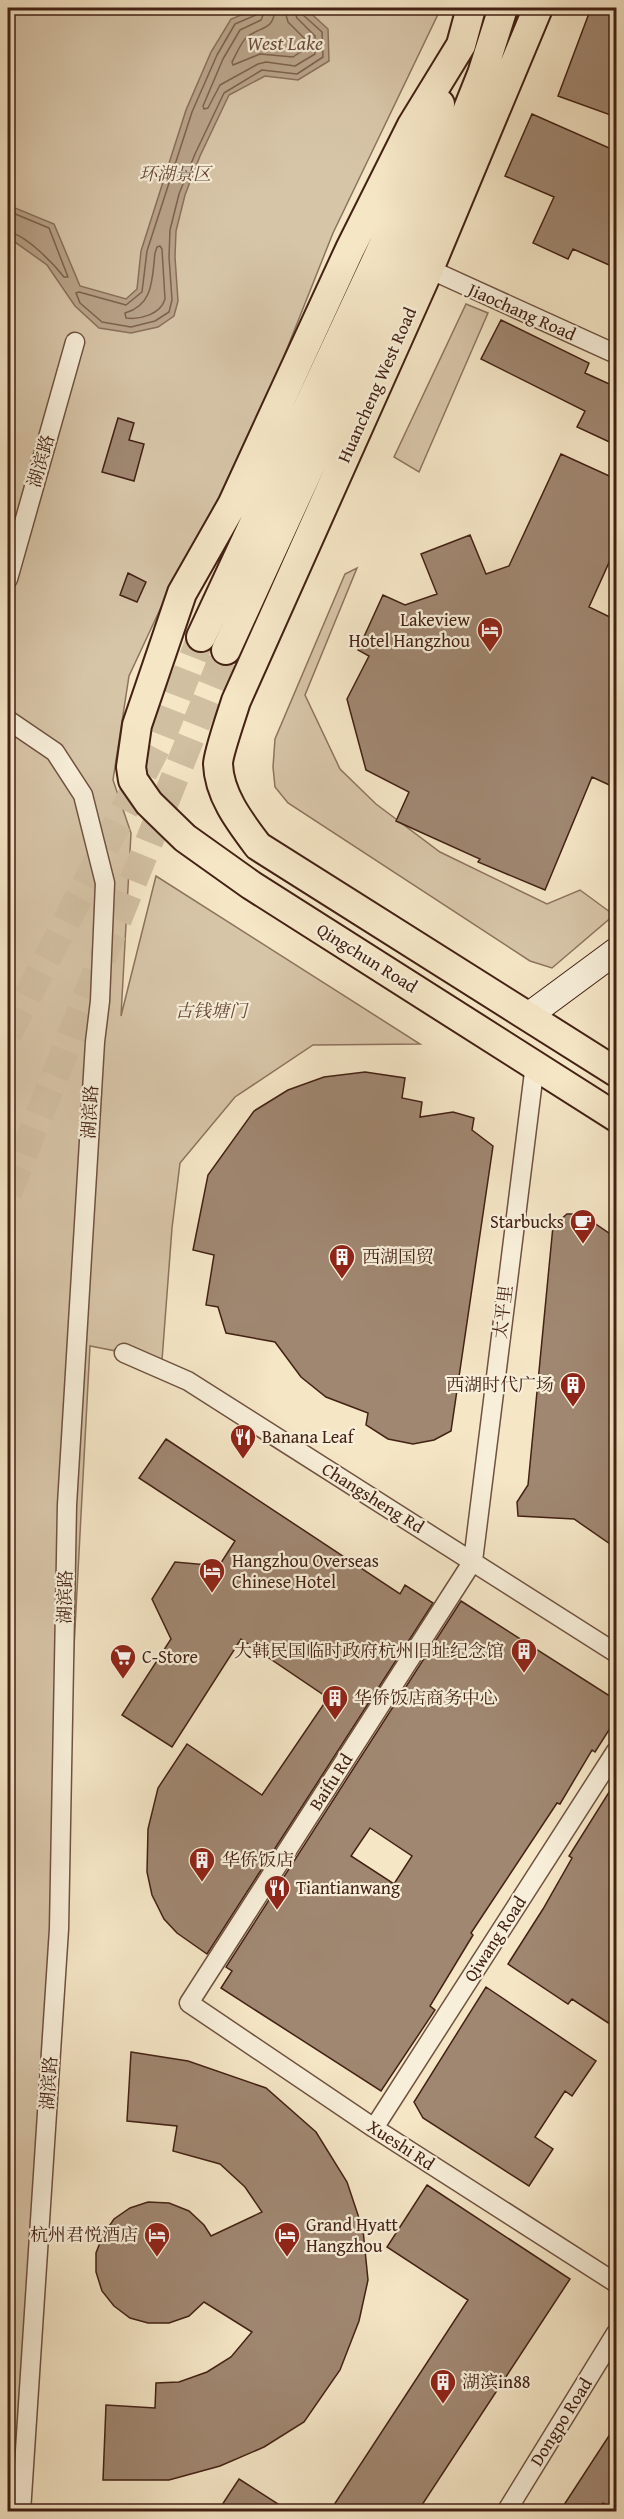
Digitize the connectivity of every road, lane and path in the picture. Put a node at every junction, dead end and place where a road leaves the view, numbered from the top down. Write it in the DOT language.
graph roads {
  1 [pos="471,8"];
  2 [pos="503,8"];
  3 [pos="538,8"];
  4 [pos="461,45"];
  5 [pos="429,268"];
  6 [pos="75,342"];
  7 [pos="616,354"];
  8 [pos="8,579"];
  9 [pos="201,637"];
  10 [pos="226,650"];
  11 [pos="8,720"];
  12 [pos="218,763"];
  13 [pos="616,951"];
  14 [pos="528,1016"];
  15 [pos="535,1064"];
  16 [pos="616,1072"];
  17 [pos="616,1117"];
  18 [pos="124,1353"];
  19 [pos="473,1561"];
  20 [pos="616,1653"];
  21 [pos="616,1751"];
  22 [pos="189,2003"];
  23 [pos="374,2128"];
  24 [pos="616,2283"];
  25 [pos="616,2333"];
  26 [pos="24,2510"];
  27 [pos="506,2511"];
  1 -- 4 [label="main road"];
  2 -- 10 [label="main road, Huancheng West Road"];
  3 -- 5 [label="main road, Huancheng West Road"];
  4 -- 9 [label="main road"];
  4 -- 15 [label="main road, Qingchun Road"];
  5 -- 7 [label="street, Jiaochang Road"];
  5 -- 12 [label="main road, Huancheng West Road"];
  6 -- 8 [label="street, 湖滨路"];
  11 -- 26 [label="street, 湖滨路"];
  12 -- 14 [label="main road, Qingchun Road"];
  13 -- 14 [label="street"];
  14 -- 16 [label="main road, Qingchun Road"];
  15 -- 17 [label="main road, Qingchun Road"];
  15 -- 19 [label="street, 太平里"];
  18 -- 19 [label="street, Changsheng Rd"];
  19 -- 20 [label="street, Changsheng Rd"];
  19 -- 22 [label="street, Baifu Rd"];
  21 -- 23 [label="street, Qiwang Road"];
  22 -- 23 [label="street, Xueshi Rd"];
  23 -- 24 [label="street, Xueshi Rd"];
  25 -- 27 [label="street, Dongpo Road"];
}
